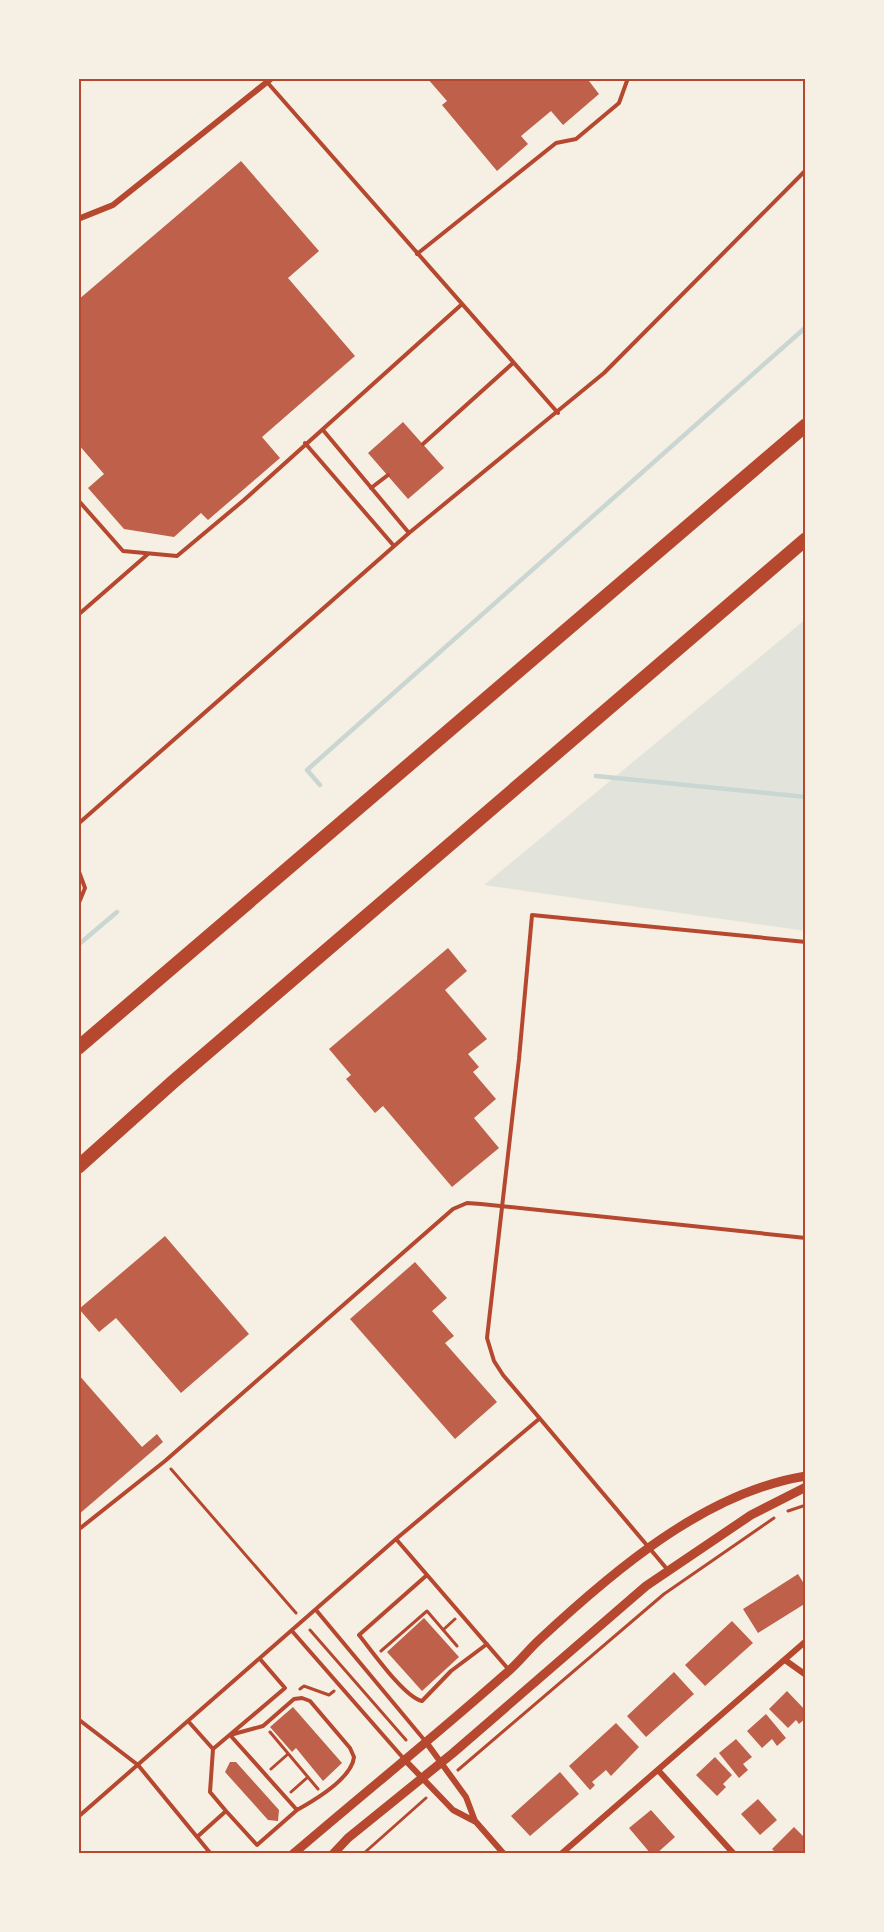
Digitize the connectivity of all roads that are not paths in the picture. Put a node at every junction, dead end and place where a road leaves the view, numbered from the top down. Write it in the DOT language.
graph roads {
  1 [pos="628,78"];
  2 [pos="269,80"];
  3 [pos="806,170"];
  4 [pos="78,219"];
  5 [pos="417,255"];
  6 [pos="461,305"];
  7 [pos="513,363"];
  8 [pos="558,413"];
  9 [pos="806,425"];
  10 [pos="322,430"];
  11 [pos="305,443"];
  12 [pos="423,444"];
  13 [pos="388,475"];
  14 [pos="371,488"];
  15 [pos="78,500"];
  16 [pos="409,533"];
  17 [pos="806,539"];
  18 [pos="394,546"];
  19 [pos="149,554"];
  20 [pos="78,615"];
  21 [pos="78,824"];
  22 [pos="78,869"];
  23 [pos="78,905"];
  24 [pos="806,942"];
  25 [pos="78,1048"];
  26 [pos="78,1167"];
  27 [pos="503,1206"];
  28 [pos="806,1238"];
  29 [pos="539,1419"];
  30 [pos="806,1446"];
  31 [pos="806,1480"];
  32 [pos="78,1530"];
  33 [pos="396,1539"];
  34 [pos="650,1547"];
  35 [pos="668,1570"];
  36 [pos="427,1575"];
  37 [pos="316,1610"];
  38 [pos="292,1631"];
  39 [pos="806,1641"];
  40 [pos="487,1644"];
  41 [pos="260,1659"];
  42 [pos="785,1660"];
  43 [pos="510,1671"];
  44 [pos="806,1675"];
  45 [pos="78,1719"];
  46 [pos="188,1721"];
  47 [pos="230,1735"];
  48 [pos="426,1742"];
  49 [pos="213,1749"];
  50 [pos="404,1759"];
  51 [pos="440,1762"];
  52 [pos="138,1765"];
  53 [pos="658,1770"];
  54 [pos="421,1777"];
  55 [pos="297,1810"];
  56 [pos="226,1811"];
  57 [pos="78,1817"];
  58 [pos="476,1822"];
  59 [pos="197,1837"];
  60 [pos="211,1854"];
  61 [pos="293,1854"];
  62 [pos="333,1854"];
  63 [pos="504,1854"];
  64 [pos="561,1854"];
  65 [pos="734,1854"];
  1 -- 5 [label="lane"];
  2 -- 4 [label="street"];
  2 -- 5 [label="lane"];
  3 -- 8 [label="lane"];
  5 -- 6 [label="lane"];
  6 -- 7 [label="lane"];
  6 -- 10 [label="lane"];
  7 -- 8 [label="lane"];
  7 -- 12 [label="lane"];
  8 -- 16 [label="lane"];
  9 -- 25 [label="highway"];
  10 -- 11 [label="lane"];
  10 -- 14 [label="lane"];
  11 -- 18 [label="lane"];
  11 -- 19 [label="lane"];
  13 -- 14 [label="lane"];
  14 -- 16 [label="lane"];
  15 -- 19 [label="lane"];
  16 -- 18 [label="lane"];
  17 -- 26 [label="highway"];
  18 -- 21 [label="lane"];
  19 -- 20 [label="lane"];
  22 -- 23 [label="lane"];
  24 -- 27 [label="lane"];
  27 -- 28 [label="lane"];
  27 -- 29 [label="lane"];
  27 -- 32 [label="lane"];
  29 -- 33 [label="lane"];
  29 -- 34 [label="lane"];
  30 -- 31 [label="lane"];
  31 -- 34 [label="street"];
  31 -- 35 [label="street"];
  33 -- 36 [label="lane"];
  33 -- 37 [label="lane"];
  34 -- 35 [label="lane"];
  34 -- 43 [label="street"];
  35 -- 51 [label="street"];
  36 -- 40 [label="lane"];
  36 -- 40 [label="lane"];
  37 -- 38 [label="lane"];
  37 -- 48 [label="lane"];
  38 -- 41 [label="lane"];
  38 -- 50 [label="lane"];
  39 -- 42 [label="street"];
  40 -- 43 [label="lane"];
  41 -- 46 [label="lane"];
  41 -- 47 [label="lane"];
  42 -- 44 [label="street"];
  42 -- 53 [label="street"];
  43 -- 48 [label="street"];
  45 -- 52 [label="lane"];
  46 -- 49 [label="lane"];
  46 -- 52 [label="lane"];
  47 -- 49 [label="lane"];
  47 -- 55 [label="lane"];
  47 -- 55 [label="lane"];
  48 -- 50 [label="street"];
  48 -- 51 [label="street"];
  49 -- 56 [label="lane"];
  50 -- 54 [label="street"];
  50 -- 61 [label="street"];
  51 -- 54 [label="street"];
  51 -- 58 [label="street"];
  52 -- 57 [label="lane"];
  52 -- 59 [label="lane"];
  53 -- 64 [label="street"];
  53 -- 65 [label="street"];
  54 -- 58 [label="street"];
  54 -- 62 [label="street"];
  55 -- 56 [label="lane"];
  56 -- 59 [label="lane"];
  58 -- 63 [label="street"];
  59 -- 60 [label="lane"];
}
